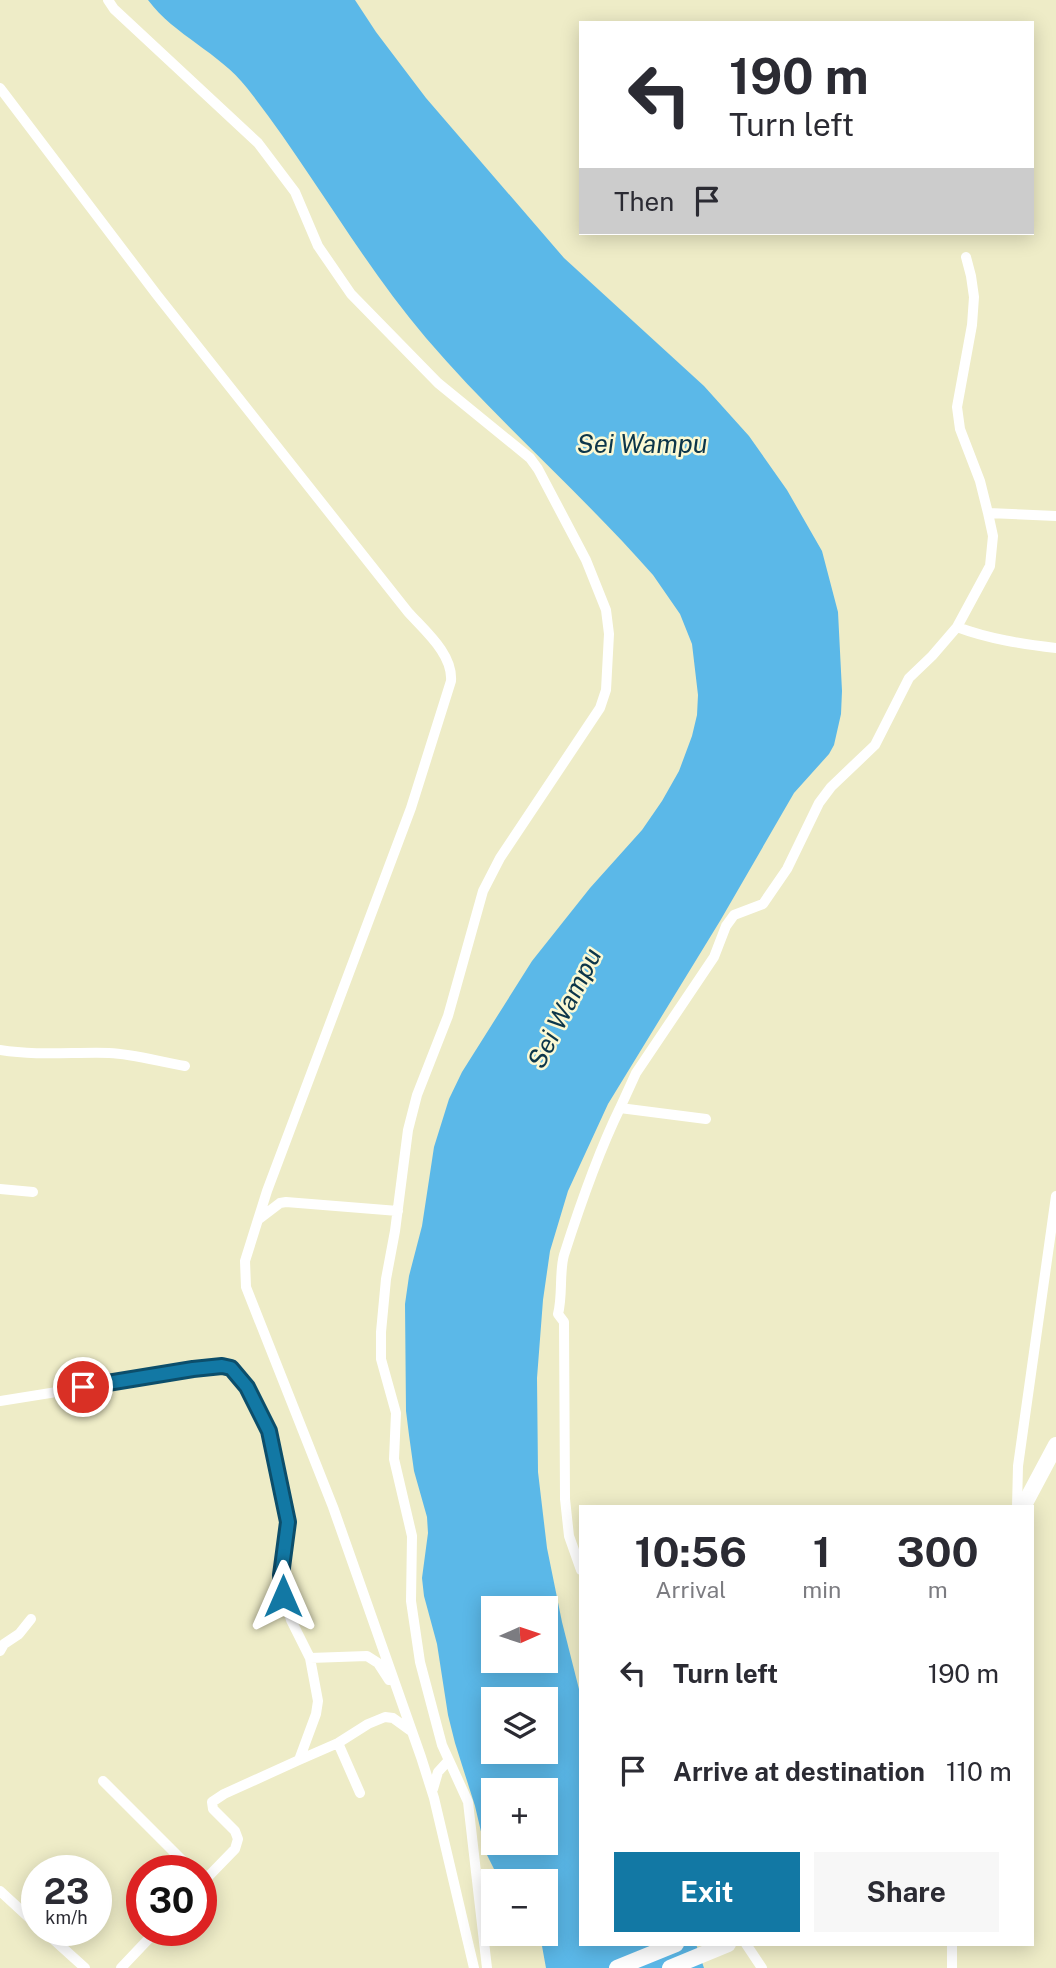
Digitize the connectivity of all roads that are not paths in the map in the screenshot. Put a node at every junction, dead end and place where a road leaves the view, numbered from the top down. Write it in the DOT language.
graph roads {
  1 [pos="108,0"];
  2 [pos="0,88"];
  3 [pos="966,257"];
  4 [pos="988,513"];
  5 [pos="1056,516"];
  6 [pos="957,627"];
  7 [pos="1056,648"];
  8 [pos="0,1050"];
  9 [pos="185,1066"];
  10 [pos="620,1108"];
  11 [pos="706,1119"];
  12 [pos="0,1189"];
  13 [pos="33,1192"];
  14 [pos="1056,1196"];
  15 [pos="398,1211"];
  16 [pos="259,1219"];
  17 [pos="0,1401"];
  18 [pos="1056,1446"];
  19 [pos="1017,1505"];
  20 [pos="1024,1505"];
  21 [pos="579,1564"];
  22 [pos="31,1619"];
  23 [pos="0,1651"];
  24 [pos="310,1658"];
  25 [pos="398,1694"];
  26 [pos="412,1732"];
  27 [pos="338,1743"];
  28 [pos="299,1760"];
  29 [pos="448,1761"];
  30 [pos="103,1781"];
  31 [pos="360,1793"];
  32 [pos="434,1798"];
  33 [pos="177,1855"];
  34 [pos="217,1866"];
  35 [pos="0,1891"];
  36 [pos="21,1910"];
  37 [pos="61,1946"];
  38 [pos="142,1946"];
  39 [pos="671,1946"];
  40 [pos="747,1946"];
  41 [pos="952,1946"];
  42 [pos="723,1947"];
  43 [pos="85,1968"];
  44 [pos="121,1968"];
  45 [pos="474,1968"];
  46 [pos="486,1968"];
  47 [pos="617,1968"];
  48 [pos="670,1968"];
  49 [pos="762,1968"];
  50 [pos="952,1968"];
  1 -- 15 [label="street"];
  2 -- 16 [label="street"];
  3 -- 4 [label="street"];
  4 -- 5 [label="street"];
  4 -- 6 [label="street"];
  6 -- 7 [label="street"];
  6 -- 10 [label="street"];
  8 -- 9 [label="street"];
  10 -- 11 [label="street"];
  10 -- 21 [label="street"];
  12 -- 13 [label="street"];
  14 -- 19 [label="street"];
  15 -- 16 [label="street"];
  15 -- 29 [label="street"];
  16 -- 25 [label="street"];
  17 -- 24 [label="street"];
  18 -- 20 [label="highway"];
  22 -- 23 [label="street"];
  24 -- 25 [label="street"];
  24 -- 28 [label="street"];
  25 -- 26 [label="street"];
  26 -- 27 [label="street"];
  26 -- 32 [label="street"];
  27 -- 28 [label="street"];
  27 -- 31 [label="street"];
  28 -- 34 [label="street"];
  29 -- 32 [label="street"];
  29 -- 46 [label="street"];
  30 -- 33 [label="street"];
  32 -- 45 [label="street"];
  35 -- 36 [label="street"];
  37 -- 43 [label="street"];
  38 -- 44 [label="street"];
  39 -- 47 [label="highway"];
  40 -- 49 [label="street"];
  41 -- 50 [label="street"];
  42 -- 48 [label="highway"];
}
